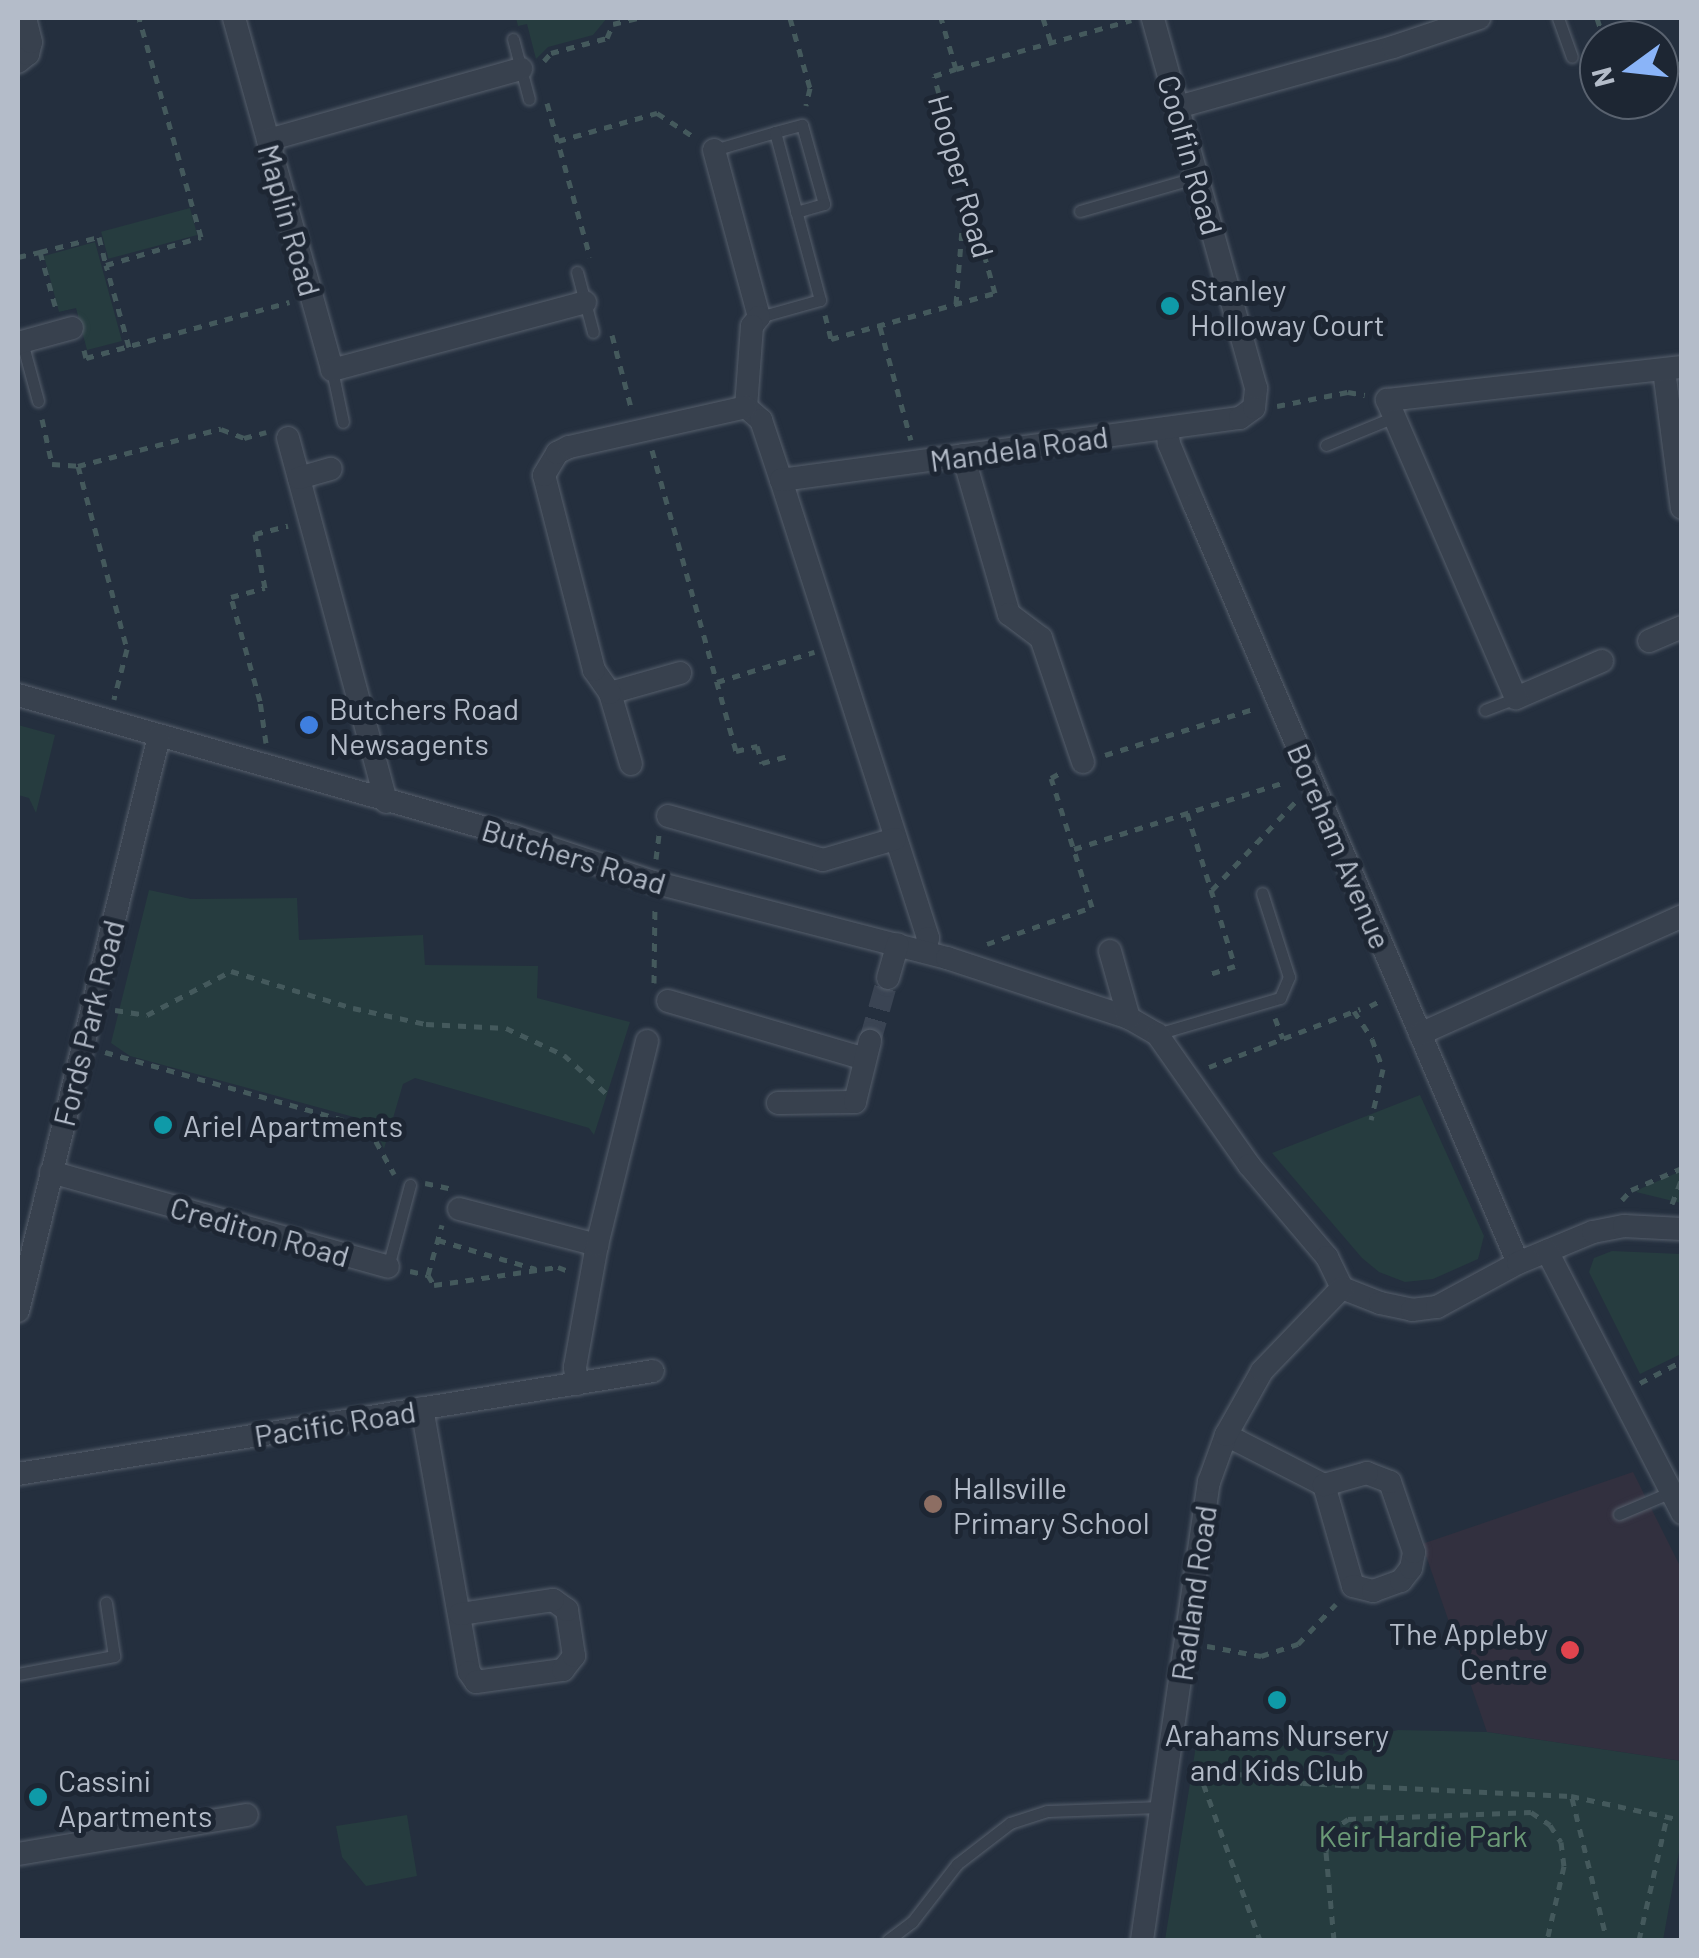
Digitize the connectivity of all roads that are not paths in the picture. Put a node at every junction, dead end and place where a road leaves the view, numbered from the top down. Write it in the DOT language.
graph roads {
  1 [pos="25,18"];
  2 [pos="234,18"];
  3 [pos="1143,18"];
  4 [pos="1478,18"];
  5 [pos="1558,18"];
  6 [pos="513,39"];
  7 [pos="1572,57"];
  8 [pos="18,62"];
  9 [pos="529,69"];
  10 [pos="529,99"];
  11 [pos="1178,106"];
  12 [pos="775,132"];
  13 [pos="268,140"];
  14 [pos="714,150"];
  15 [pos="1198,177"];
  16 [pos="1080,211"];
  17 [pos="796,212"];
  18 [pos="578,272"];
  19 [pos="585,302"];
  20 [pos="759,317"];
  21 [pos="67,330"];
  22 [pos="594,332"];
  23 [pos="20,343"];
  24 [pos="1673,369"];
  25 [pos="332,370"];
  26 [pos="38,401"];
  27 [pos="746,407"];
  28 [pos="1254,408"];
  29 [pos="1391,408"];
  30 [pos="343,422"];
  31 [pos="1167,428"];
  32 [pos="288,438"];
  33 [pos="1326,445"];
  34 [pos="962,455"];
  35 [pos="331,470"];
  36 [pos="299,478"];
  37 [pos="781,480"];
  38 [pos="1682,508"];
  39 [pos="1682,628"];
  40 [pos="1649,641"];
  41 [pos="1602,661"];
  42 [pos="680,673"];
  43 [pos="610,693"];
  44 [pos="18,696"];
  45 [pos="1516,698"];
  46 [pos="1485,710"];
  47 [pos="160,736"];
  48 [pos="1083,762"];
  49 [pos="631,764"];
  50 [pos="386,802"];
  51 [pos="668,816"];
  52 [pos="895,839"];
  53 [pos="1262,893"];
  54 [pos="1682,916"];
  55 [pos="898,944"];
  56 [pos="1110,951"];
  57 [pos="936,955"];
  58 [pos="888,978"];
  59 [pos="660,1000"];
  60 [pos="1130,1018"];
  61 [pos="1157,1034"];
  62 [pos="1420,1034"];
  63 [pos="647,1040"];
  64 [pos="778,1103"];
  65 [pos="51,1172"];
  66 [pos="410,1185"];
  67 [pos="450,1207"];
  68 [pos="1682,1229"];
  69 [pos="597,1245"];
  70 [pos="1547,1250"];
  71 [pos="1518,1264"];
  72 [pos="388,1267"];
  73 [pos="1342,1288"];
  74 [pos="18,1311"];
  75 [pos="652,1372"];
  76 [pos="578,1384"];
  77 [pos="422,1408"];
  78 [pos="1226,1435"];
  79 [pos="18,1474"];
  80 [pos="1324,1485"];
  81 [pos="1676,1502"];
  82 [pos="1620,1514"];
  83 [pos="106,1603"];
  84 [pos="460,1614"];
  85 [pos="18,1674"];
  86 [pos="1162,1807"];
  87 [pos="247,1815"];
  88 [pos="18,1854"];
  89 [pos="888,1940"];
  90 [pos="1142,1940"];
  1 -- 8 [label="street"];
  2 -- 13 [label="street, Maplin Road"];
  3 -- 11 [label="street, Coolfin Road"];
  4 -- 11 [label="street"];
  5 -- 7 [label="lane"];
  6 -- 9 [label="lane"];
  9 -- 10 [label="lane"];
  9 -- 13 [label="street"];
  11 -- 15 [label="street, Coolfin Road"];
  12 -- 14 [label="lane"];
  12 -- 17 [label="lane"];
  12 -- 17 [label="lane"];
  13 -- 25 [label="street, Maplin Road"];
  14 -- 20 [label="street"];
  15 -- 16 [label="lane"];
  15 -- 28 [label="street, Coolfin Road"];
  17 -- 20 [label="lane"];
  18 -- 19 [label="lane"];
  19 -- 22 [label="lane"];
  19 -- 25 [label="street"];
  20 -- 27 [label="street"];
  21 -- 23 [label="street"];
  23 -- 26 [label="lane"];
  24 -- 29 [label="street"];
  24 -- 38 [label="street"];
  25 -- 30 [label="lane, Maplin Road"];
  27 -- 37 [label="street"];
  27 -- 43 [label="street"];
  28 -- 31 [label="street, Mandela Road"];
  29 -- 33 [label="lane"];
  29 -- 45 [label="street"];
  31 -- 34 [label="street, Mandela Road"];
  31 -- 62 [label="street, Boreham Avenue"];
  32 -- 36 [label="street"];
  34 -- 37 [label="street, Mandela Road"];
  34 -- 48 [label="street"];
  35 -- 36 [label="street"];
  36 -- 50 [label="street"];
  37 -- 52 [label="street"];
  39 -- 40 [label="street"];
  41 -- 45 [label="street"];
  42 -- 43 [label="street"];
  43 -- 49 [label="street"];
  44 -- 47 [label="street, Butchers Road"];
  45 -- 46 [label="lane"];
  47 -- 50 [label="street, Butchers Road"];
  47 -- 65 [label="street, Fords Park Road"];
  50 -- 55 [label="street, Butchers Road"];
  51 -- 52 [label="street"];
  52 -- 57 [label="street"];
  53 -- 61 [label="lane"];
  54 -- 62 [label="street"];
  55 -- 57 [label="street, Butchers Road"];
  55 -- 58 [label="street"];
  56 -- 60 [label="street"];
  57 -- 60 [label="street, Butchers Road"];
  59 -- 64 [label="street"];
  60 -- 61 [label="street, Butchers Road"];
  61 -- 73 [label="street, Butchers Road"];
  62 -- 71 [label="street, Boreham Avenue"];
  63 -- 69 [label="street"];
  65 -- 72 [label="street, Crediton Road"];
  65 -- 74 [label="street, Fords Park Road"];
  66 -- 72 [label="lane, Crediton Road"];
  67 -- 69 [label="street"];
  68 -- 70 [label="street"];
  69 -- 76 [label="street"];
  70 -- 71 [label="street"];
  70 -- 81 [label="street"];
  71 -- 73 [label="street"];
  73 -- 78 [label="street, Radland Road"];
  75 -- 76 [label="street, Pacific Road"];
  76 -- 77 [label="street, Pacific Road"];
  77 -- 79 [label="street, Pacific Road"];
  77 -- 84 [label="street"];
  78 -- 80 [label="street"];
  78 -- 86 [label="street, Radland Road"];
  80 -- 80 [label="street"];
  81 -- 82 [label="lane"];
  83 -- 85 [label="lane"];
  84 -- 84 [label="street"];
  86 -- 89 [label="lane"];
  86 -- 90 [label="street, Radland Road"];
  87 -- 88 [label="street"];
}
